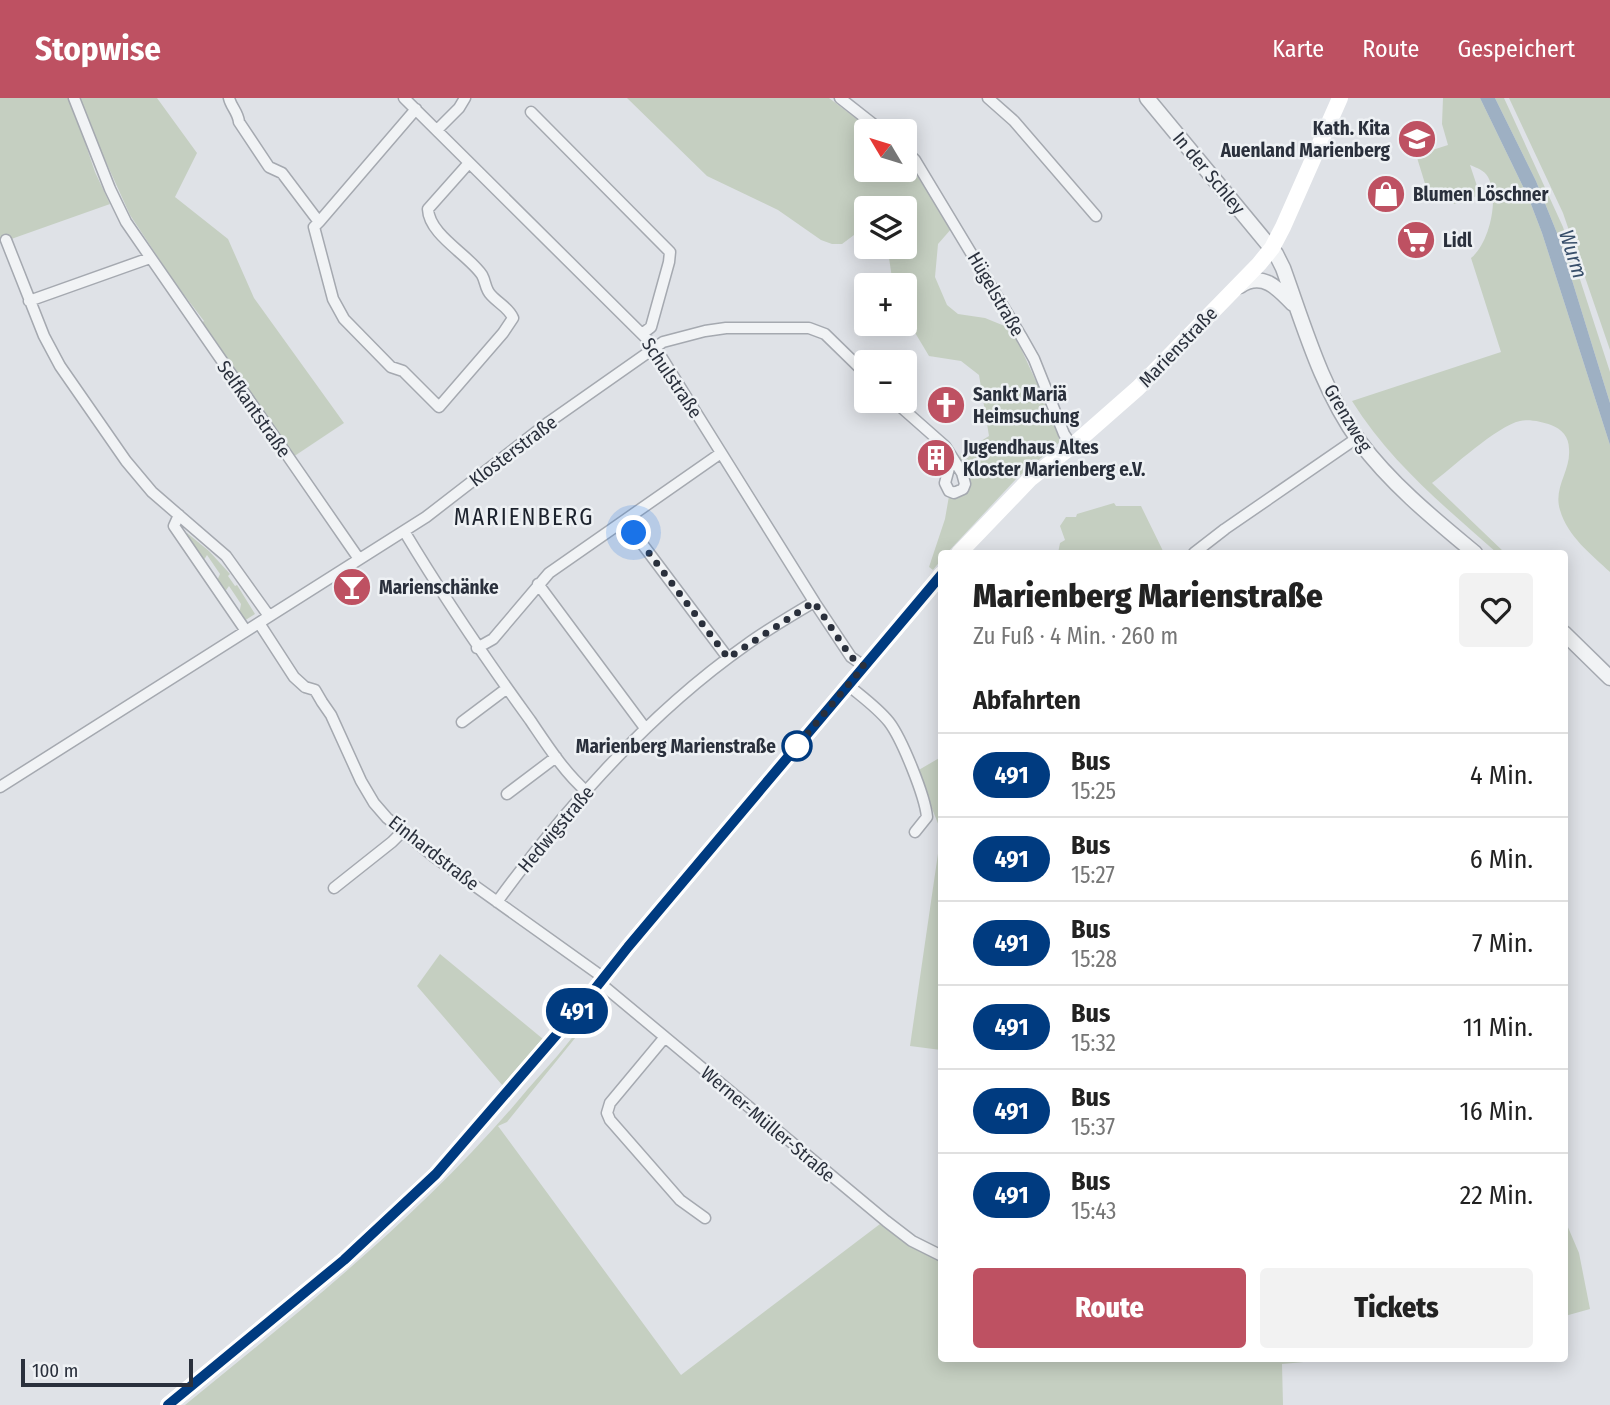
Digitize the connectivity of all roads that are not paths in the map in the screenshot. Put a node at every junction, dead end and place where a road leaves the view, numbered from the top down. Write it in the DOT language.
graph roads {
  1 [pos="74,98"];
  2 [pos="229,98"];
  3 [pos="404,98"];
  4 [pos="464,98"];
  5 [pos="840,98"];
  6 [pos="988,98"];
  7 [pos="1147,98"];
  8 [pos="1340,98"];
  9 [pos="416,110"];
  10 [pos="531,112"];
  11 [pos="866,119"];
  12 [pos="437,130"];
  13 [pos="917,163"];
  14 [pos="468,164"];
  15 [pos="1096,216"];
  16 [pos="319,222"];
  17 [pos="6,240"];
  18 [pos="1272,248"];
  19 [pos="150,258"];
  20 [pos="1233,291"];
  21 [pos="29,301"];
  22 [pos="1298,310"];
  23 [pos="642,334"];
  24 [pos="655,347"];
  25 [pos="854,362"];
  26 [pos="908,413"];
  27 [pos="1357,439"];
  28 [pos="1072,446"];
  29 [pos="721,453"];
  30 [pos="951,457"];
  31 [pos="179,515"];
  32 [pos="625,521"];
  33 [pos="404,531"];
  34 [pos="962,550"];
  35 [pos="1198,550"];
  36 [pos="1471,550"];
  37 [pos="359,559"];
  38 [pos="938,579"];
  39 [pos="538,584"];
  40 [pos="814,602"];
  41 [pos="264,619"];
  42 [pos="246,631"];
  43 [pos="1568,637"];
  44 [pos="477,648"];
  45 [pos="728,658"];
  46 [pos="864,666"];
  47 [pos="1610,678"];
  48 [pos="848,685"];
  49 [pos="506,689"];
  50 [pos="462,722"];
  51 [pos="645,728"];
  52 [pos="556,757"];
  53 [pos="0,787"];
  54 [pos="587,792"];
  55 [pos="507,794"];
  56 [pos="402,832"];
  57 [pos="915,832"];
  58 [pos="334,888"];
  59 [pos="497,902"];
  60 [pos="602,980"];
  61 [pos="665,1037"];
  62 [pos="705,1218"];
  63 [pos="938,1254"];
  64 [pos="168,1405"];
  1 -- 19 [label="street, Selfkantstraße"];
  2 -- 16 [label="street"];
  3 -- 9 [label="street, Schulstraße"];
  4 -- 12 [label="street"];
  5 -- 11 [label="street"];
  6 -- 15 [label="street"];
  7 -- 18 [label="street, In der Schley"];
  8 -- 18 [label="main road, Marienstraße"];
  9 -- 12 [label="street, Schulstraße"];
  9 -- 16 [label="street"];
  10 -- 23 [label="street"];
  12 -- 14 [label="street, Schulstraße"];
  13 -- 28 [label="street, Hügelstraße"];
  14 -- 16 [label="street"];
  14 -- 23 [label="street, Schulstraße"];
  17 -- 21 [label="street, Einhardstraße"];
  18 -- 20 [label="main road, Marienstraße"];
  18 -- 22 [label="street, Grenzweg"];
  19 -- 21 [label="street"];
  19 -- 37 [label="street, Selfkantstraße"];
  20 -- 22 [label="street"];
  20 -- 28 [label="main road, Marienstraße"];
  21 -- 31 [label="street, Einhardstraße"];
  22 -- 27 [label="street, Grenzweg"];
  23 -- 24 [label="street, Schulstraße"];
  24 -- 25 [label="street, Klosterstraße"];
  24 -- 29 [label="street, Schulstraße"];
  24 -- 33 [label="street, Klosterstraße"];
  26 -- 30 [label="street"];
  27 -- 35 [label="street"];
  27 -- 36 [label="street, Grenzweg"];
  28 -- 34 [label="main road, Marienstraße"];
  29 -- 32 [label="street"];
  29 -- 40 [label="street, Schulstraße"];
  31 -- 41 [label="street, Einhardstraße"];
  31 -- 42 [label="street"];
  32 -- 39 [label="street"];
  32 -- 45 [label="street"];
  33 -- 37 [label="street, Klosterstraße"];
  33 -- 44 [label="street"];
  37 -- 41 [label="street, Klosterstraße"];
  38 -- 46 [label="main road"];
  39 -- 44 [label="street"];
  39 -- 51 [label="street"];
  40 -- 45 [label="street, Hedwigstraße"];
  40 -- 46 [label="street, Schulstraße"];
  41 -- 42 [label="street, Klosterstraße"];
  41 -- 56 [label="street, Einhardstraße"];
  42 -- 53 [label="street, Klosterstraße"];
  43 -- 47 [label="street"];
  44 -- 49 [label="street"];
  45 -- 51 [label="street, Hedwigstraße"];
  46 -- 48 [label="main road"];
  48 -- 57 [label="street"];
  48 -- 60 [label="main road"];
  49 -- 50 [label="street"];
  49 -- 52 [label="street"];
  51 -- 54 [label="street, Hedwigstraße"];
  52 -- 54 [label="street"];
  52 -- 55 [label="street"];
  54 -- 59 [label="street, Hedwigstraße"];
  56 -- 58 [label="street"];
  56 -- 59 [label="street, Einhardstraße"];
  59 -- 60 [label="street, Einhardstraße"];
  60 -- 61 [label="street, Werner-Müller-Straße"];
  60 -- 64 [label="main road"];
  61 -- 62 [label="street"];
  61 -- 63 [label="street, Werner-Müller-Straße"];
}
